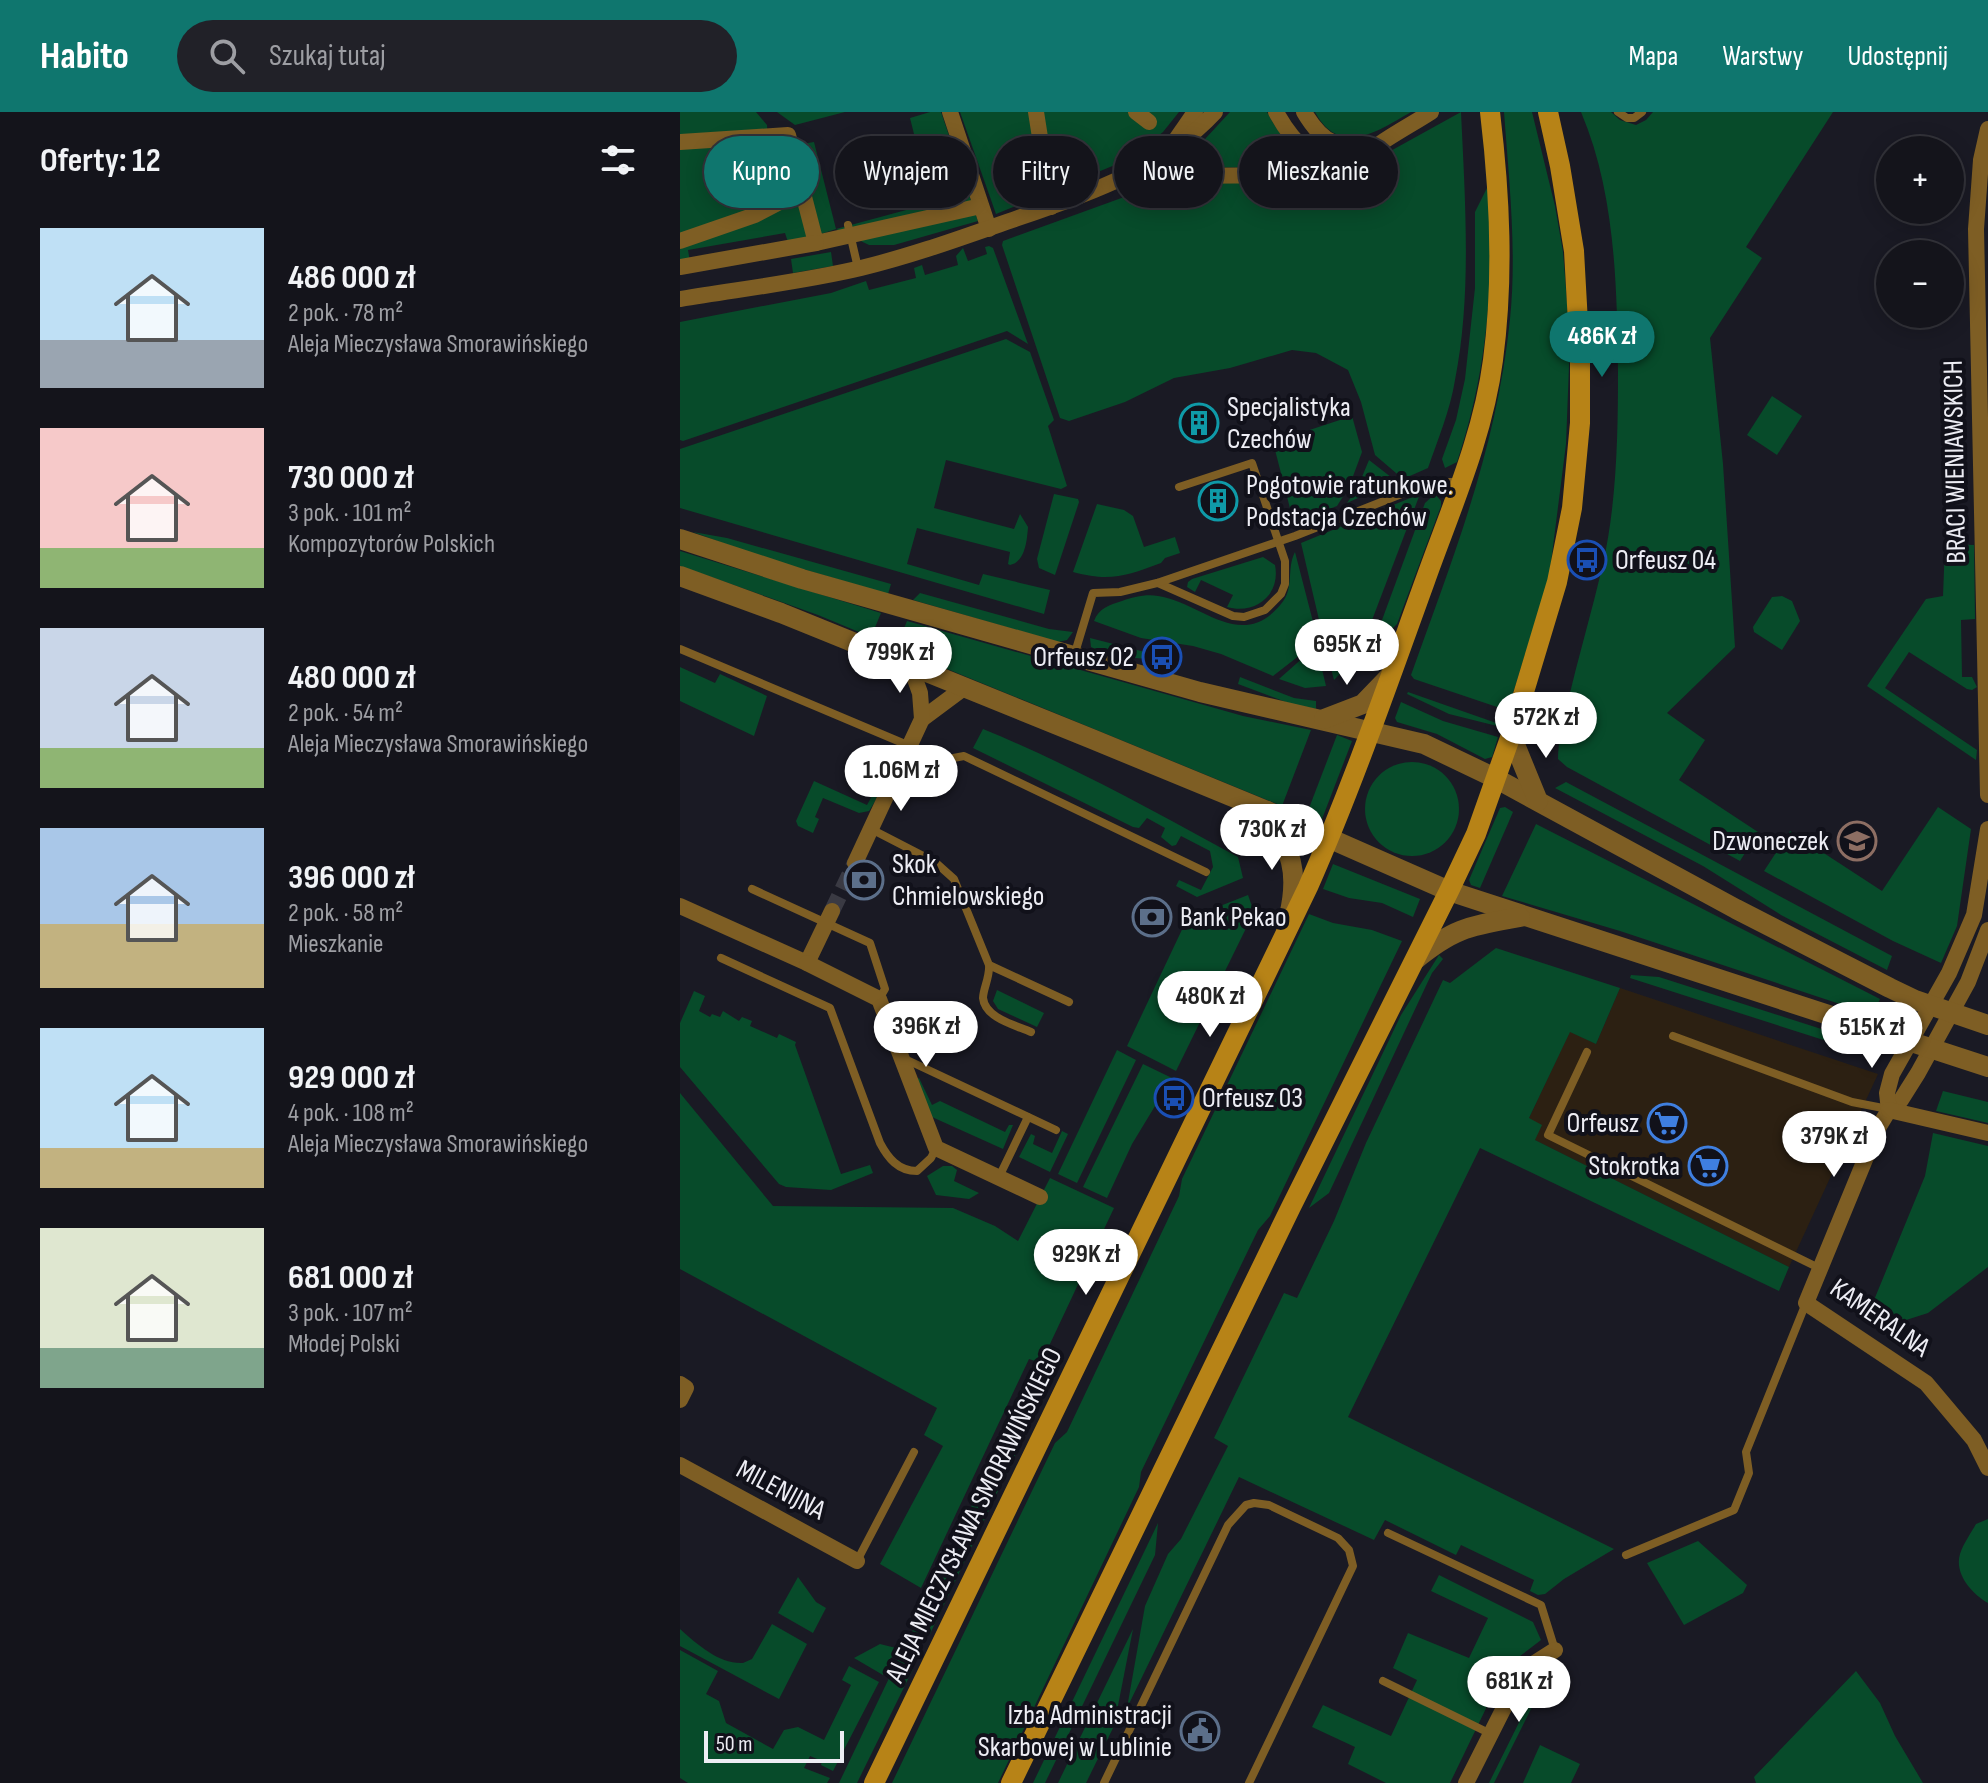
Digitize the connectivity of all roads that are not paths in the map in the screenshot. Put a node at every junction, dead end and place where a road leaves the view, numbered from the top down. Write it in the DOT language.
graph roads {
  1 [pos="950,112"];
  2 [pos="1036,112"];
  3 [pos="1195,112"];
  4 [pos="1215,112"];
  5 [pos="1276,112"];
  6 [pos="1304,112"];
  7 [pos="1431,112"];
  8 [pos="1490,112"];
  9 [pos="1618,112"];
  10 [pos="1642,112"];
  11 [pos="1550,120"];
  12 [pos="1988,129"];
  13 [pos="1040,136"];
  14 [pos="1179,136"];
  15 [pos="1186,136"];
  16 [pos="1293,136"];
  17 [pos="1322,136"];
  18 [pos="1392,136"];
  19 [pos="704,140"];
  20 [pos="680,142"];
  21 [pos="981,206"];
  22 [pos="768,208"];
  23 [pos="807,208"];
  24 [pos="1048,208"];
  25 [pos="989,229"];
  26 [pos="850,231"];
  27 [pos="680,241"];
  28 [pos="816,243"];
  29 [pos="680,267"];
  30 [pos="858,268"];
  31 [pos="680,299"];
  32 [pos="1462,482"];
  33 [pos="1179,487"];
  34 [pos="680,539"];
  35 [pos="1278,542"];
  36 [pos="680,576"];
  37 [pos="1157,583"];
  38 [pos="680,649"];
  39 [pos="1074,656"];
  40 [pos="910,665"];
  41 [pos="1389,677"];
  42 [pos="965,687"];
  43 [pos="922,719"];
  44 [pos="1321,720"];
  45 [pos="1369,731"];
  46 [pos="1511,735"];
  47 [pos="910,746"];
  48 [pos="1495,778"];
  49 [pos="1988,795"];
  50 [pos="1538,801"];
  51 [pos="1267,811"];
  52 [pos="871,829"];
  53 [pos="1988,829"];
  54 [pos="1329,838"];
  55 [pos="855,863"];
  56 [pos="1206,872"];
  57 [pos="752,889"];
  58 [pos="1449,891"];
  59 [pos="680,906"];
  60 [pos="1981,913"];
  61 [pos="829,917"];
  62 [pos="1521,917"];
  63 [pos="1285,932"];
  64 [pos="1988,932"];
  65 [pos="721,958"];
  66 [pos="1415,960"];
  67 [pos="807,963"];
  68 [pos="989,965"];
  69 [pos="879,999"];
  70 [pos="1069,1002"];
  71 [pos="1931,1005"];
  72 [pos="1951,1013"];
  73 [pos="1988,1025"];
  74 [pos="1031,1032"];
  75 [pos="1673,1036"];
  76 [pos="1910,1042"];
  77 [pos="1931,1049"];
  78 [pos="1587,1052"];
  79 [pos="900,1057"];
  80 [pos="1988,1067"];
  81 [pos="1889,1110"];
  82 [pos="1028,1117"];
  83 [pos="1056,1130"];
  84 [pos="1988,1133"];
  85 [pos="936,1148"];
  86 [pos="998,1178"];
  87 [pos="1040,1197"];
  88 [pos="1819,1268"];
  89 [pos="1806,1303"];
  90 [pos="680,1384"];
  91 [pos="680,1400"];
  92 [pos="914,1452"];
  93 [pos="680,1465"];
  94 [pos="1988,1468"];
  95 [pos="1388,1533"];
  96 [pos="1626,1555"];
  97 [pos="857,1561"];
  98 [pos="1555,1650"];
  99 [pos="1383,1681"];
  100 [pos="1491,1734"];
  101 [pos="874,1783"];
  102 [pos="1011,1783"];
  103 [pos="1104,1783"];
  104 [pos="1249,1783"];
  105 [pos="1466,1783"];
  1 -- 21 [label="street"];
  2 -- 13 [label="street"];
  3 -- 14 [label="street"];
  4 -- 15 [label="street"];
  5 -- 16 [label="street"];
  6 -- 17 [label="street"];
  7 -- 18 [label="street"];
  8 -- 32 [label="main road"];
  9 -- 10 [label="lane"];
  11 -- 46 [label="main road"];
  12 -- 49 [label="street, BRACI WIENIAWSKICH"];
  19 -- 20 [label="street"];
  21 -- 25 [label="street"];
  21 -- 26 [label="street"];
  22 -- 27 [label="street"];
  23 -- 28 [label="street"];
  24 -- 25 [label="street"];
  25 -- 30 [label="street"];
  26 -- 28 [label="street"];
  26 -- 30 [label="lane"];
  28 -- 29 [label="street"];
  30 -- 31 [label="street"];
  32 -- 35 [label="lane"];
  32 -- 41 [label="main road"];
  33 -- 35 [label="lane"];
  34 -- 39 [label="street"];
  35 -- 37 [label="lane"];
  35 -- 37 [label="lane"];
  36 -- 40 [label="street"];
  37 -- 39 [label="lane"];
  38 -- 47 [label="lane"];
  39 -- 44 [label="street"];
  40 -- 42 [label="street"];
  40 -- 43 [label="street"];
  41 -- 44 [label="street"];
  41 -- 45 [label="main road"];
  42 -- 43 [label="street"];
  42 -- 51 [label="street"];
  43 -- 47 [label="street"];
  44 -- 45 [label="street"];
  45 -- 48 [label="street"];
  45 -- 54 [label="main road, ALEJA MIECZYSŁAWA SMORAWIŃSKIEGO"];
  46 -- 48 [label="main road"];
  46 -- 50 [label="street"];
  47 -- 52 [label="street"];
  47 -- 56 [label="lane"];
  48 -- 50 [label="street"];
  48 -- 58 [label="main road"];
  50 -- 71 [label="street"];
  51 -- 54 [label="street"];
  51 -- 63 [label="street"];
  52 -- 55 [label="street"];
  52 -- 68 [label="lane"];
  53 -- 60 [label="street"];
  54 -- 58 [label="street"];
  54 -- 63 [label="main road, ALEJA MIECZYSŁAWA SMORAWIŃSKIEGO"];
  57 -- 61 [label="lane"];
  58 -- 62 [label="street"];
  58 -- 66 [label="main road"];
  59 -- 67 [label="street"];
  60 -- 64 [label="street"];
  60 -- 71 [label="street"];
  61 -- 67 [label="street"];
  61 -- 69 [label="lane"];
  62 -- 66 [label="street"];
  62 -- 76 [label="street"];
  63 -- 101 [label="main road, ALEJA MIECZYSŁAWA SMORAWIŃSKIEGO"];
  64 -- 72 [label="street"];
  65 -- 85 [label="lane"];
  66 -- 102 [label="main road"];
  67 -- 69 [label="street"];
  68 -- 70 [label="lane"];
  68 -- 74 [label="lane"];
  69 -- 79 [label="street"];
  71 -- 72 [label="street"];
  71 -- 76 [label="street, KAMERALNA"];
  72 -- 73 [label="street"];
  72 -- 77 [label="street, KAMERALNA"];
  75 -- 81 [label="lane"];
  76 -- 77 [label="street"];
  76 -- 81 [label="street, KAMERALNA"];
  77 -- 80 [label="street"];
  77 -- 81 [label="street, KAMERALNA"];
  78 -- 88 [label="lane"];
  79 -- 82 [label="lane"];
  79 -- 85 [label="street"];
  81 -- 84 [label="street"];
  81 -- 88 [label="street, KAMERALNA"];
  82 -- 83 [label="lane"];
  82 -- 86 [label="lane"];
  85 -- 86 [label="street"];
  86 -- 87 [label="street"];
  88 -- 89 [label="street, KAMERALNA"];
  89 -- 94 [label="street, KAMERALNA"];
  89 -- 96 [label="lane"];
  90 -- 91 [label="street"];
  92 -- 97 [label="lane"];
  93 -- 97 [label="street, MILENIJNA"];
  95 -- 98 [label="lane"];
  98 -- 100 [label="street"];
  99 -- 100 [label="lane"];
  100 -- 105 [label="street"];
  103 -- 104 [label="lane"];
}
